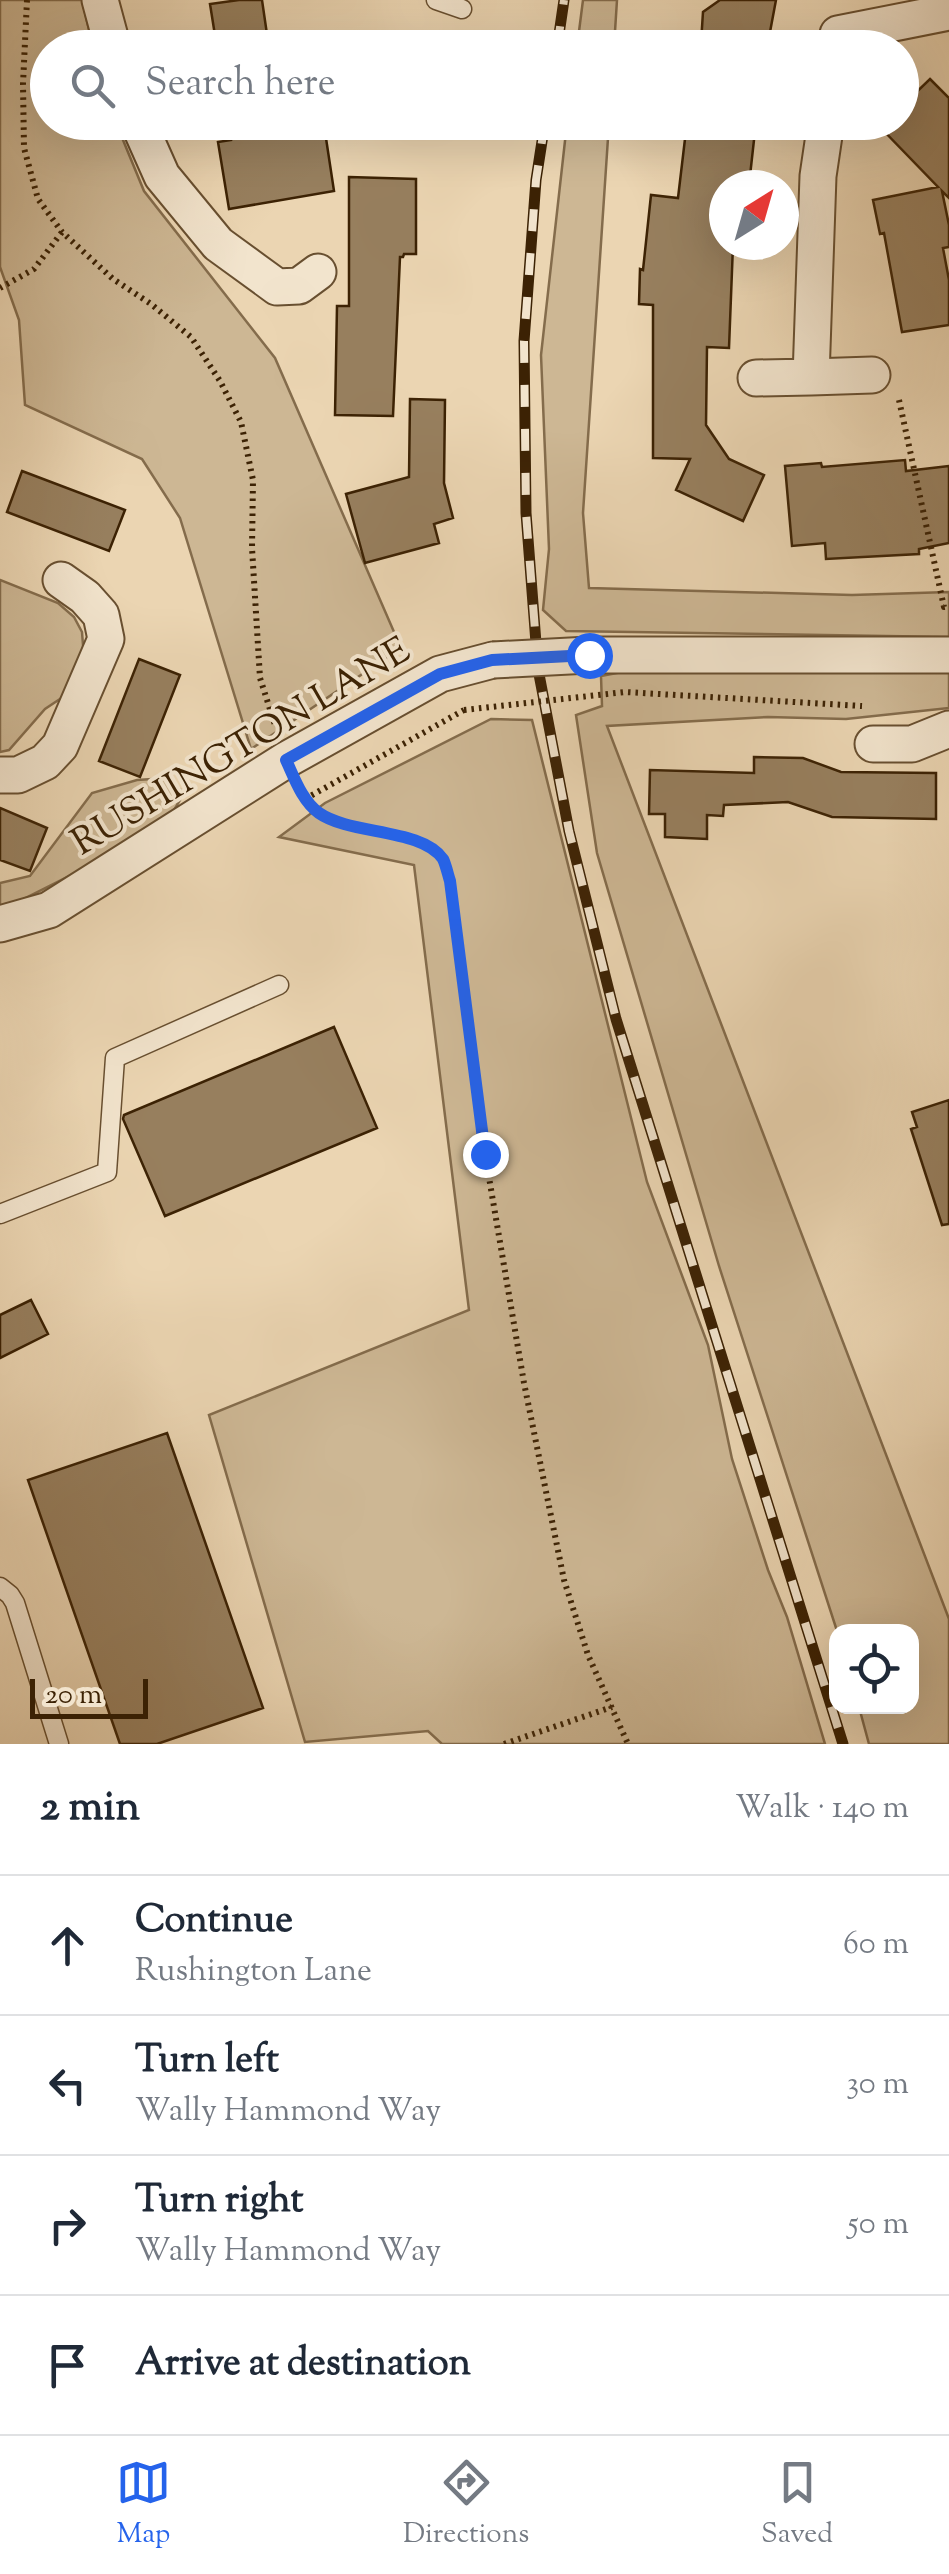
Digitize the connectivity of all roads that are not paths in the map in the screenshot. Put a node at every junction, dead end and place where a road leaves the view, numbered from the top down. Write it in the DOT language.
graph roads {
  1 [pos="100,0"];
  2 [pos="436,0"];
  3 [pos="462,9"];
  4 [pos="949,12"];
  5 [pos="839,27"];
  6 [pos="109,30"];
  7 [pos="146,140"];
  8 [pos="823,140"];
  9 [pos="318,272"];
  10 [pos="756,378"];
  11 [pos="811,378"];
  12 [pos="882,383"];
  13 [pos="61,580"];
  14 [pos="949,656"];
  15 [pos="949,729"];
  16 [pos="873,744"];
  17 [pos="0,775"];
  18 [pos="0,924"];
  19 [pos="279,985"];
  20 [pos="0,1214"];
  21 [pos="0,1587"];
  22 [pos="58,1744"];
  1 -- 6 [label="street"];
  2 -- 3 [label="lane"];
  4 -- 5 [label="street"];
  7 -- 9 [label="street"];
  8 -- 11 [label="street"];
  10 -- 11 [label="street"];
  11 -- 12 [label="street"];
  13 -- 17 [label="street"];
  14 -- 18 [label="street, RUSHINGTON LANE, bridge"];
  15 -- 16 [label="street"];
  19 -- 20 [label="lane"];
  21 -- 22 [label="lane"];
}
